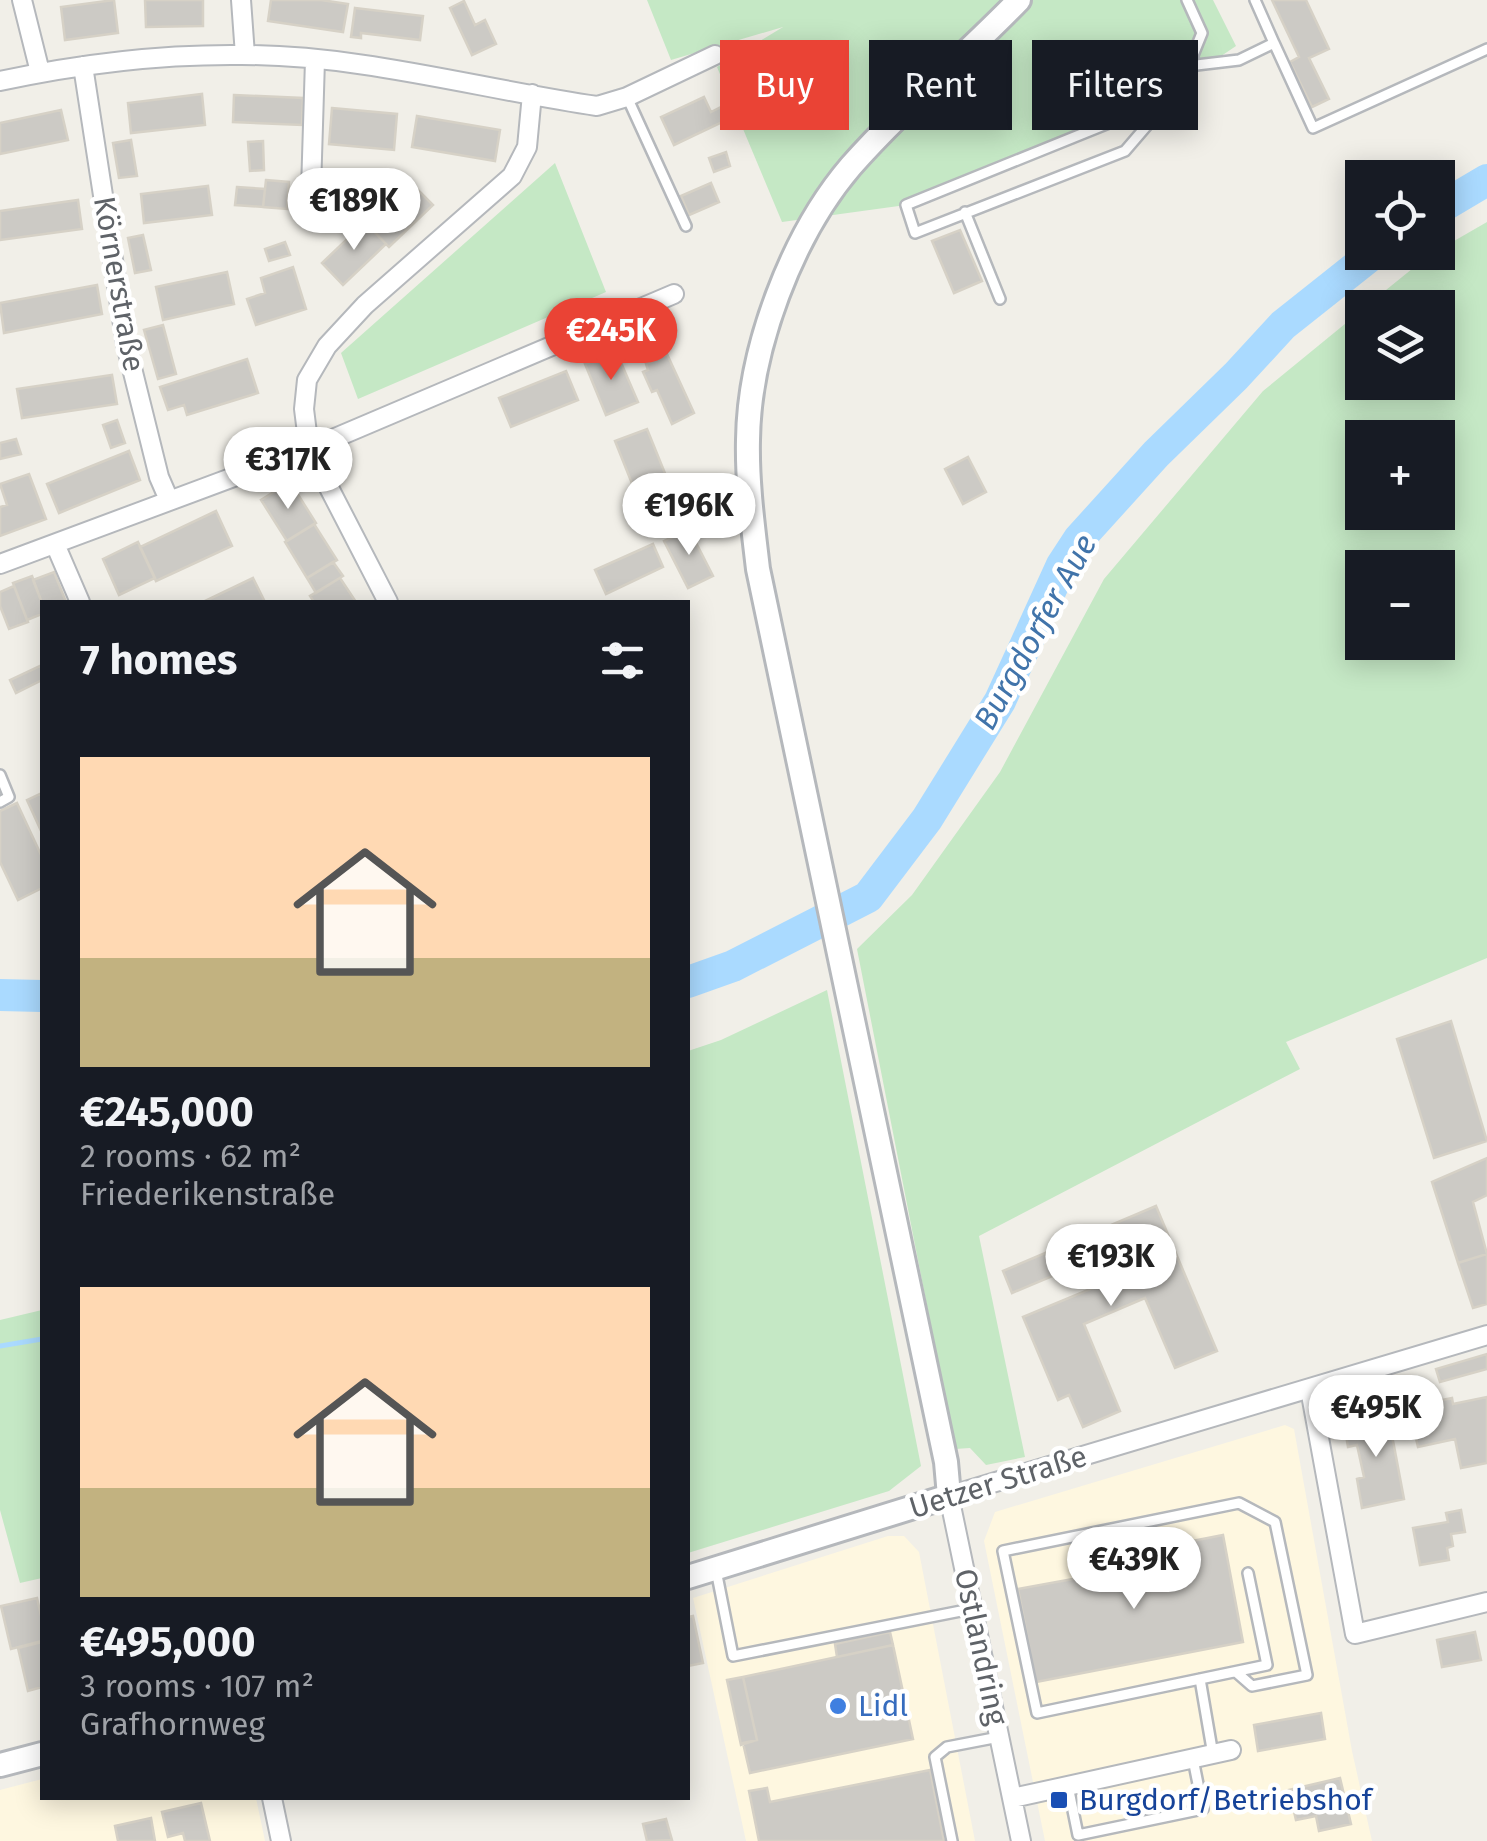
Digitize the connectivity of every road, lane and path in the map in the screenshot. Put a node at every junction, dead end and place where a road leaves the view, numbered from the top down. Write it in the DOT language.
graph roads {
  1 [pos="22,0"];
  2 [pos="241,0"];
  3 [pos="1019,0"];
  4 [pos="1186,0"];
  5 [pos="1255,0"];
  6 [pos="1198,42"];
  7 [pos="1274,43"];
  8 [pos="1487,49"];
  9 [pos="245,54"];
  10 [pos="716,56"];
  11 [pos="315,60"];
  12 [pos="1198,65"];
  13 [pos="83,66"];
  14 [pos="40,72"];
  15 [pos="0,81"];
  16 [pos="532,94"];
  17 [pos="627,97"];
  18 [pos="1092,130"];
  19 [pos="1143,130"];
  20 [pos="311,190"];
  21 [pos="966,212"];
  22 [pos="686,226"];
  23 [pos="674,294"];
  24 [pos="1000,299"];
  25 [pos="309,449"];
  26 [pos="169,500"];
  27 [pos="55,544"];
  28 [pos="0,564"];
  29 [pos="79,600"];
  30 [pos="387,600"];
  31 [pos="0,775"];
  32 [pos="0,802"];
  33 [pos="1487,1334"];
  34 [pos="1310,1389"];
  35 [pos="949,1496"];
  36 [pos="716,1568"];
  37 [pos="1248,1573"];
  38 [pos="690,1575"];
  39 [pos="1487,1602"];
  40 [pos="973,1609"];
  41 [pos="1236,1672"];
  42 [pos="1200,1679"];
  43 [pos="999,1736"];
  44 [pos="1222,1752"];
  45 [pos="40,1755"];
  46 [pos="1193,1759"];
  47 [pos="0,1765"];
  48 [pos="1068,1786"];
  49 [pos="1013,1798"];
  50 [pos="272,1800"];
  51 [pos="281,1841"];
  52 [pos="952,1841"];
  53 [pos="1021,1841"];
  1 -- 14 [label="street"];
  2 -- 9 [label="street"];
  3 -- 35 [label="street"];
  4 -- 6 [label="lane"];
  5 -- 7 [label="lane"];
  7 -- 8 [label="lane"];
  7 -- 12 [label="lane"];
  9 -- 11 [label="street"];
  9 -- 13 [label="street"];
  10 -- 17 [label="street"];
  11 -- 16 [label="street"];
  11 -- 20 [label="street"];
  13 -- 14 [label="street"];
  13 -- 26 [label="street, Körnerstraße"];
  14 -- 15 [label="street"];
  16 -- 17 [label="street"];
  16 -- 25 [label="street"];
  17 -- 22 [label="lane"];
  18 -- 21 [label="lane"];
  19 -- 21 [label="lane"];
  21 -- 24 [label="lane"];
  23 -- 25 [label="street"];
  25 -- 26 [label="street"];
  25 -- 30 [label="street"];
  26 -- 27 [label="street"];
  27 -- 28 [label="street"];
  27 -- 29 [label="street"];
  31 -- 32 [label="lane"];
  33 -- 34 [label="street, Uetzer Straße"];
  34 -- 35 [label="street, Uetzer Straße"];
  34 -- 39 [label="street"];
  35 -- 36 [label="street, Uetzer Straße"];
  35 -- 40 [label="street, Ostlandring"];
  36 -- 38 [label="street, Uetzer Straße"];
  36 -- 40 [label="lane"];
  37 -- 41 [label="lane"];
  40 -- 43 [label="street, Ostlandring"];
  41 -- 42 [label="lane"];
  41 -- 42 [label="lane"];
  42 -- 44 [label="lane"];
  43 -- 49 [label="street, Ostlandring"];
  43 -- 52 [label="lane"];
  44 -- 46 [label="street"];
  45 -- 47 [label="street"];
  46 -- 48 [label="street"];
  46 -- 48 [label="lane"];
  48 -- 49 [label="street"];
  49 -- 53 [label="street, Ostlandring"];
  50 -- 51 [label="street"];
}
